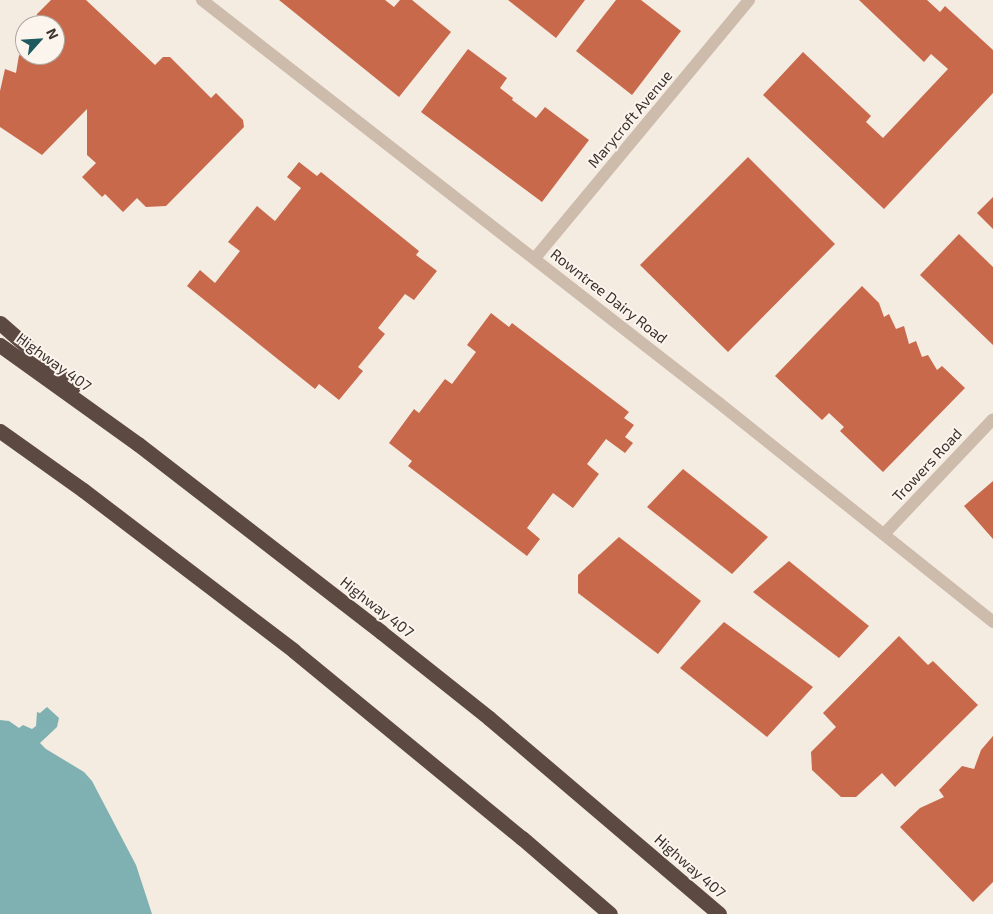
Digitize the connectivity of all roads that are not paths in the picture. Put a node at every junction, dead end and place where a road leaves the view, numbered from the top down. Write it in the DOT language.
graph roads {
  1 [pos="202,0"];
  2 [pos="742,2"];
  3 [pos="535,258"];
  4 [pos="0,323"];
  5 [pos="0,345"];
  6 [pos="993,418"];
  7 [pos="0,431"];
  8 [pos="138,444"];
  9 [pos="884,534"];
  10 [pos="993,622"];
  11 [pos="610,914"];
  12 [pos="720,914"];
  1 -- 3 [label="street, Rowntree Dairy Road"];
  2 -- 3 [label="street, Marycroft Avenue"];
  3 -- 9 [label="street, Rowntree Dairy Road"];
  4 -- 8 [label="highway"];
  5 -- 8 [label="highway, Highway 407"];
  6 -- 9 [label="street, Trowers Road"];
  7 -- 11 [label="highway"];
  8 -- 12 [label="highway, Highway 407"];
  9 -- 10 [label="street, Rowntree Dairy Road"];
}
